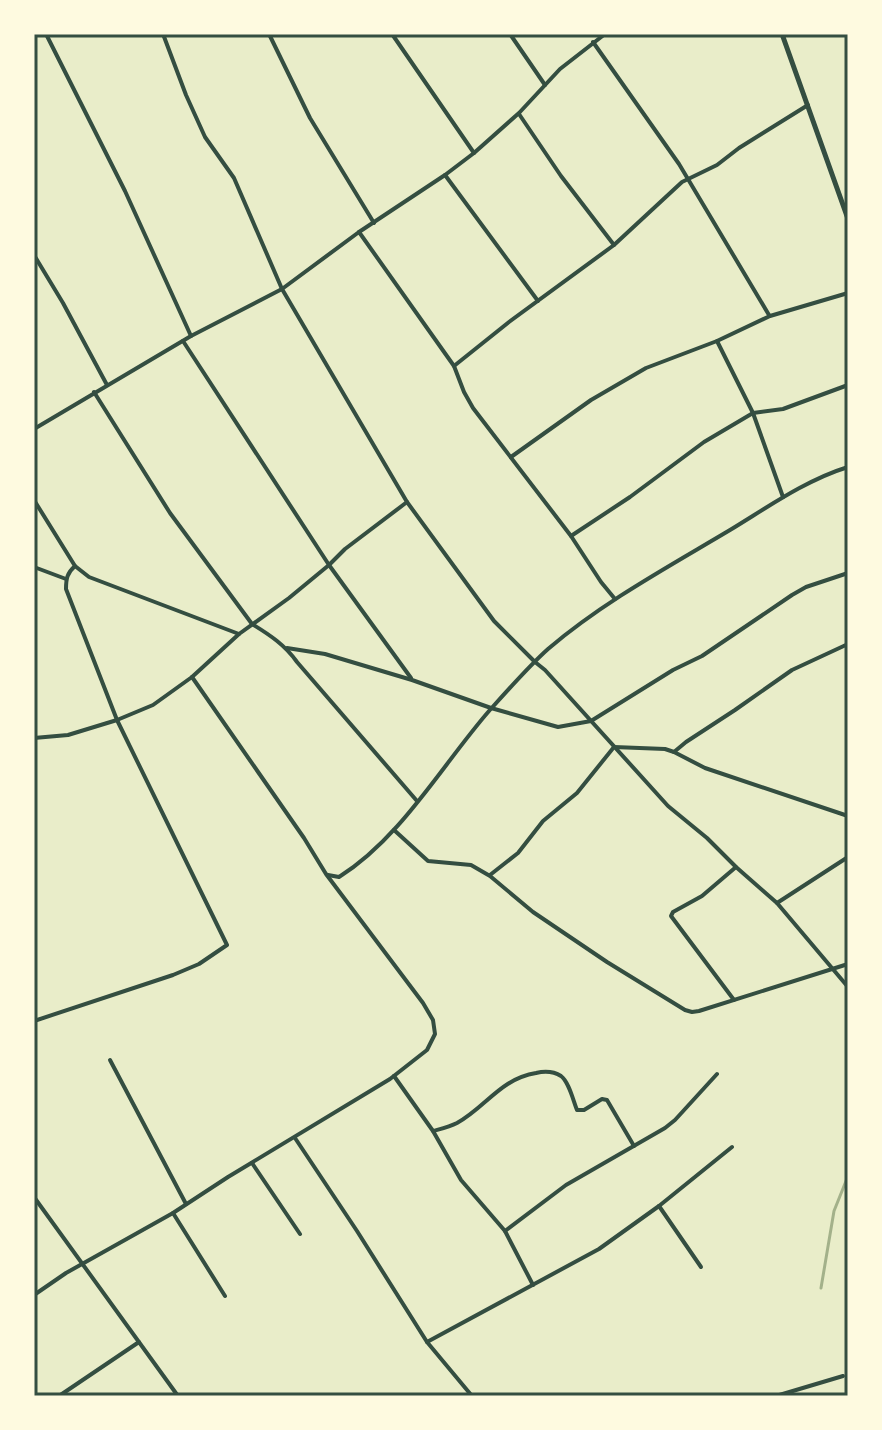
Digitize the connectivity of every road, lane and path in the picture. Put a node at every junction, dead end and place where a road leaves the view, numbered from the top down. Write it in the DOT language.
graph roads {
  1 [pos="46,34"];
  2 [pos="163,34"];
  3 [pos="269,34"];
  4 [pos="392,34"];
  5 [pos="510,34"];
  6 [pos="605,34"];
  7 [pos="782,34"];
  8 [pos="593,42"];
  9 [pos="545,85"];
  10 [pos="808,105"];
  11 [pos="519,113"];
  12 [pos="474,153"];
  13 [pos="445,175"];
  14 [pos="688,179"];
  15 [pos="848,219"];
  16 [pos="374,223"];
  17 [pos="359,232"];
  18 [pos="614,245"];
  19 [pos="34,255"];
  20 [pos="282,289"];
  21 [pos="848,293"];
  22 [pos="538,301"];
  23 [pos="770,316"];
  24 [pos="191,336"];
  25 [pos="183,341"];
  26 [pos="717,341"];
  27 [pos="454,366"];
  28 [pos="107,385"];
  29 [pos="848,385"];
  30 [pos="94,392"];
  31 [pos="753,413"];
  32 [pos="34,429"];
  33 [pos="511,457"];
  34 [pos="848,467"];
  35 [pos="783,497"];
  36 [pos="34,500"];
  37 [pos="407,502"];
  38 [pos="571,536"];
  39 [pos="329,565"];
  40 [pos="75,566"];
  41 [pos="34,567"];
  42 [pos="848,573"];
  43 [pos="66,579"];
  44 [pos="615,599"];
  45 [pos="252,624"];
  46 [pos="239,634"];
  47 [pos="848,644"];
  48 [pos="287,648"];
  49 [pos="535,662"];
  50 [pos="192,677"];
  51 [pos="412,680"];
  52 [pos="491,708"];
  53 [pos="117,720"];
  54 [pos="591,721"];
  55 [pos="34,738"];
  56 [pos="614,747"];
  57 [pos="674,752"];
  58 [pos="417,801"];
  59 [pos="848,816"];
  60 [pos="394,830"];
  61 [pos="848,857"];
  62 [pos="736,867"];
  63 [pos="326,874"];
  64 [pos="490,876"];
  65 [pos="777,903"];
  66 [pos="848,964"];
  67 [pos="833,968"];
  68 [pos="848,987"];
  69 [pos="734,1000"];
  70 [pos="34,1021"];
  71 [pos="110,1060"];
  72 [pos="717,1074"];
  73 [pos="394,1076"];
  74 [pos="433,1131"];
  75 [pos="294,1137"];
  76 [pos="634,1146"];
  77 [pos="732,1147"];
  78 [pos="252,1163"];
  79 [pos="34,1197"];
  80 [pos="186,1204"];
  81 [pos="659,1206"];
  82 [pos="173,1213"];
  83 [pos="505,1231"];
  84 [pos="300,1234"];
  85 [pos="83,1265"];
  86 [pos="701,1267"];
  87 [pos="533,1285"];
  88 [pos="34,1295"];
  89 [pos="225,1296"];
  90 [pos="139,1342"];
  91 [pos="427,1342"];
  92 [pos="843,1376"];
  93 [pos="59,1396"];
  94 [pos="178,1396"];
  95 [pos="472,1396"];
  96 [pos="776,1396"];
  1 -- 24 [label="street"];
  2 -- 20 [label="street"];
  3 -- 16 [label="street"];
  4 -- 12 [label="street"];
  5 -- 9 [label="street"];
  6 -- 8 [label="street"];
  7 -- 10 [label="street"];
  8 -- 9 [label="street"];
  8 -- 14 [label="street"];
  9 -- 11 [label="street"];
  10 -- 14 [label="street"];
  10 -- 15 [label="street"];
  11 -- 12 [label="street"];
  11 -- 18 [label="street"];
  12 -- 13 [label="street"];
  13 -- 16 [label="street"];
  13 -- 22 [label="street"];
  14 -- 18 [label="street"];
  14 -- 23 [label="street"];
  16 -- 17 [label="street"];
  17 -- 20 [label="street"];
  17 -- 27 [label="street"];
  18 -- 22 [label="street"];
  19 -- 28 [label="street"];
  20 -- 24 [label="street"];
  20 -- 37 [label="street"];
  21 -- 23 [label="street"];
  22 -- 27 [label="street"];
  23 -- 26 [label="street"];
  24 -- 25 [label="street"];
  25 -- 28 [label="street"];
  25 -- 39 [label="street"];
  26 -- 31 [label="street"];
  26 -- 33 [label="street"];
  27 -- 33 [label="street"];
  28 -- 30 [label="street"];
  29 -- 31 [label="street"];
  30 -- 32 [label="street"];
  30 -- 45 [label="street"];
  31 -- 35 [label="street"];
  31 -- 38 [label="street"];
  33 -- 38 [label="street"];
  34 -- 35 [label="street"];
  35 -- 44 [label="street"];
  36 -- 40 [label="street"];
  37 -- 39 [label="street"];
  37 -- 49 [label="street"];
  38 -- 44 [label="street"];
  39 -- 45 [label="street"];
  39 -- 51 [label="street"];
  40 -- 43 [label="street"];
  40 -- 46 [label="street"];
  41 -- 43 [label="street"];
  42 -- 54 [label="street"];
  43 -- 53 [label="street"];
  44 -- 49 [label="street"];
  45 -- 46 [label="street"];
  45 -- 48 [label="street"];
  46 -- 50 [label="street"];
  47 -- 57 [label="street"];
  48 -- 51 [label="street"];
  48 -- 58 [label="street"];
  49 -- 52 [label="street"];
  49 -- 54 [label="street"];
  50 -- 53 [label="street"];
  50 -- 63 [label="street"];
  51 -- 52 [label="street"];
  52 -- 54 [label="street"];
  52 -- 58 [label="street"];
  53 -- 55 [label="street"];
  53 -- 70 [label="street"];
  54 -- 56 [label="street"];
  56 -- 57 [label="street"];
  56 -- 62 [label="street"];
  56 -- 64 [label="street"];
  57 -- 59 [label="street"];
  58 -- 60 [label="street"];
  60 -- 63 [label="street"];
  60 -- 64 [label="street"];
  61 -- 65 [label="street"];
  62 -- 65 [label="street"];
  62 -- 69 [label="street"];
  63 -- 73 [label="street"];
  64 -- 69 [label="street"];
  65 -- 67 [label="street"];
  66 -- 67 [label="street"];
  67 -- 68 [label="street"];
  67 -- 69 [label="street"];
  71 -- 80 [label="street"];
  72 -- 76 [label="street"];
  73 -- 74 [label="street"];
  73 -- 75 [label="street"];
  74 -- 76 [label="street"];
  74 -- 83 [label="street"];
  75 -- 78 [label="street"];
  75 -- 91 [label="street"];
  76 -- 83 [label="street"];
  77 -- 81 [label="street"];
  78 -- 80 [label="street"];
  78 -- 84 [label="street"];
  79 -- 85 [label="street"];
  80 -- 82 [label="street"];
  81 -- 86 [label="street"];
  81 -- 87 [label="street"];
  82 -- 85 [label="street"];
  82 -- 89 [label="street"];
  83 -- 87 [label="street"];
  85 -- 88 [label="street"];
  85 -- 90 [label="street"];
  87 -- 91 [label="street"];
  90 -- 93 [label="street"];
  90 -- 94 [label="street"];
  91 -- 95 [label="street"];
  92 -- 96 [label="street"];
}
